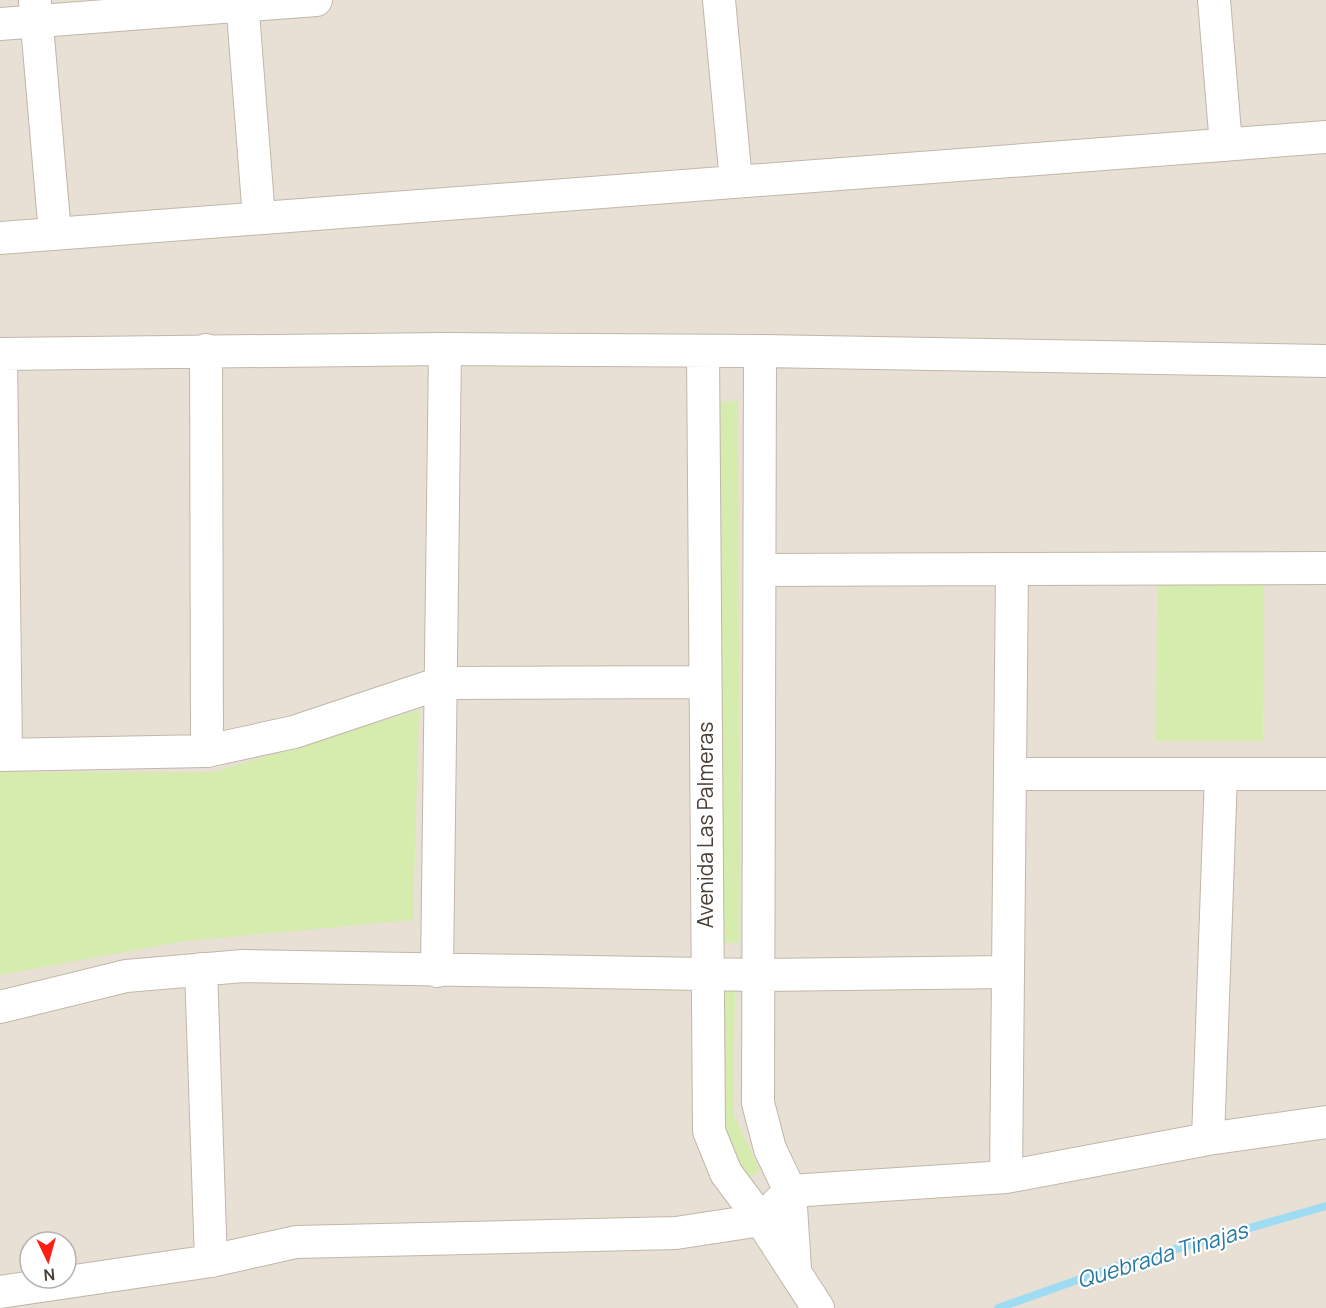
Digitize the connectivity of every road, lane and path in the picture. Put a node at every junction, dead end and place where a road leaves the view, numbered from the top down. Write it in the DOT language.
graph roads {
  1 [pos="316,0"];
  2 [pos="719,0"];
  3 [pos="1214,0"];
  4 [pos="242,3"];
  5 [pos="35,11"];
  6 [pos="0,24"];
  7 [pos="1326,136"];
  8 [pos="1226,146"];
  9 [pos="736,181"];
  10 [pos="259,218"];
  11 [pos="55,234"];
  12 [pos="0,238"];
  13 [pos="445,349"];
  14 [pos="206,350"];
  15 [pos="703,351"];
  16 [pos="760,351"];
  17 [pos="1,354"];
  18 [pos="1326,361"];
  19 [pos="1326,568"];
  20 [pos="1012,569"];
  21 [pos="760,570"];
  22 [pos="705,682"];
  23 [pos="441,683"];
  24 [pos="207,751"];
  25 [pos="3,755"];
  26 [pos="1010,774"];
  27 [pos="1221,774"];
  28 [pos="1326,774"];
  29 [pos="201,969"];
  30 [pos="437,971"];
  31 [pos="706,972"];
  32 [pos="1008,972"];
  33 [pos="759,975"];
  34 [pos="0,1007"];
  35 [pos="1326,1122"];
  36 [pos="1208,1138"];
  37 [pos="1006,1177"];
  38 [pos="790,1191"];
  39 [pos="761,1221"];
  40 [pos="210,1261"];
  41 [pos="795,1273"];
  42 [pos="0,1292"];
  43 [pos="818,1308"];
  1 -- 4 [label="street"];
  2 -- 9 [label="street"];
  3 -- 8 [label="street"];
  4 -- 5 [label="street"];
  4 -- 10 [label="street"];
  5 -- 6 [label="street"];
  5 -- 11 [label="street"];
  7 -- 8 [label="street"];
  8 -- 9 [label="street"];
  9 -- 10 [label="street"];
  10 -- 11 [label="street"];
  11 -- 12 [label="street"];
  13 -- 14 [label="street"];
  13 -- 15 [label="street"];
  13 -- 23 [label="street"];
  14 -- 17 [label="street"];
  14 -- 24 [label="street"];
  15 -- 16 [label="street"];
  15 -- 22 [label="street, Avenida Las Palmeras"];
  16 -- 18 [label="street"];
  16 -- 21 [label="street, Avenida Las Palmeras"];
  17 -- 25 [label="street"];
  19 -- 20 [label="street"];
  20 -- 21 [label="street"];
  20 -- 26 [label="street"];
  21 -- 33 [label="street, Avenida Las Palmeras"];
  22 -- 23 [label="street"];
  22 -- 31 [label="street, Avenida Las Palmeras"];
  23 -- 24 [label="street"];
  23 -- 30 [label="street"];
  24 -- 25 [label="street"];
  26 -- 27 [label="street"];
  26 -- 32 [label="street"];
  27 -- 28 [label="street"];
  27 -- 36 [label="street"];
  29 -- 30 [label="street"];
  29 -- 34 [label="street"];
  29 -- 40 [label="street"];
  30 -- 31 [label="street"];
  31 -- 33 [label="street"];
  31 -- 39 [label="street, Avenida Las Palmeras"];
  32 -- 33 [label="street"];
  32 -- 37 [label="street"];
  33 -- 38 [label="street, Avenida Las Palmeras"];
  35 -- 36 [label="street"];
  36 -- 37 [label="street"];
  37 -- 38 [label="street"];
  38 -- 39 [label="street"];
  38 -- 41 [label="street, Avenida Las Palmeras"];
  39 -- 40 [label="street"];
  39 -- 41 [label="street, Avenida Las Palmeras"];
  40 -- 42 [label="street"];
  41 -- 43 [label="street, Avenida Las Palmeras"];
}
